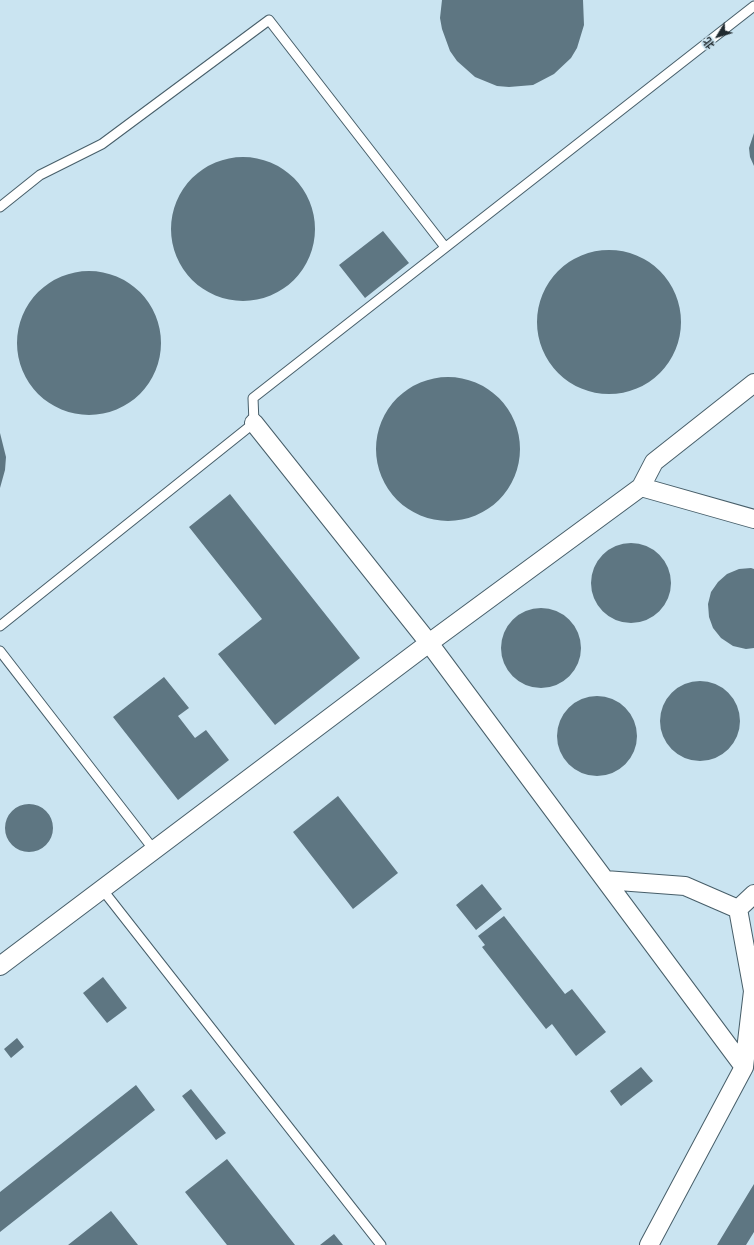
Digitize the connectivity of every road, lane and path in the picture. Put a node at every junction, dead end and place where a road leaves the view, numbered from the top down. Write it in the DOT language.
graph roads {
  1 [pos="754,6"];
  2 [pos="0,207"];
  3 [pos="445,247"];
  4 [pos="754,383"];
  5 [pos="254,423"];
  6 [pos="641,487"];
  7 [pos="754,519"];
  8 [pos="0,626"];
  9 [pos="429,643"];
  10 [pos="0,651"];
  11 [pos="154,850"];
  12 [pos="605,880"];
  13 [pos="102,889"];
  14 [pos="754,894"];
  15 [pos="738,909"];
  16 [pos="0,966"];
  17 [pos="744,1067"];
  18 [pos="381,1245"];
  19 [pos="649,1245"];
  1 -- 3 [label="lane"];
  2 -- 3 [label="lane"];
  3 -- 5 [label="lane"];
  4 -- 6 [label="street"];
  5 -- 8 [label="lane"];
  5 -- 9 [label="street"];
  6 -- 7 [label="street"];
  6 -- 9 [label="street"];
  9 -- 11 [label="street"];
  9 -- 12 [label="street"];
  10 -- 11 [label="lane"];
  11 -- 13 [label="street"];
  12 -- 15 [label="street"];
  12 -- 17 [label="street"];
  13 -- 16 [label="street"];
  13 -- 18 [label="lane"];
  14 -- 15 [label="street"];
  15 -- 17 [label="street"];
  17 -- 19 [label="street"];
}
